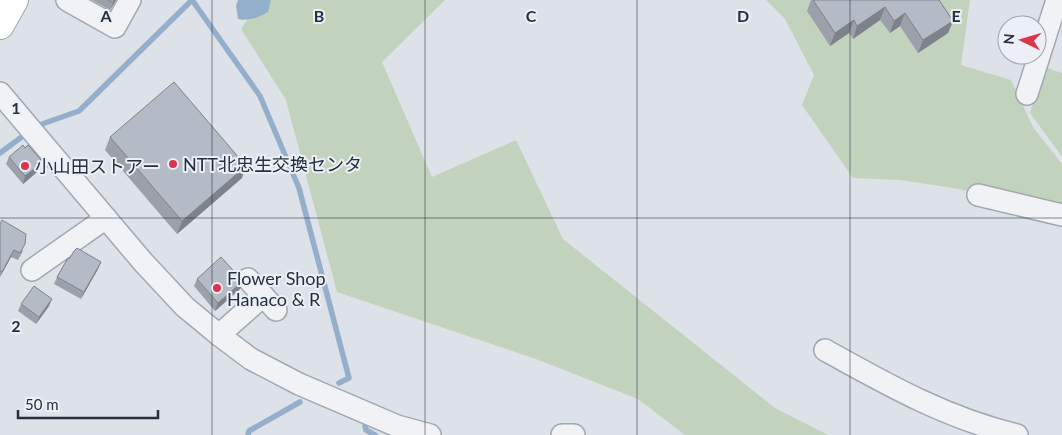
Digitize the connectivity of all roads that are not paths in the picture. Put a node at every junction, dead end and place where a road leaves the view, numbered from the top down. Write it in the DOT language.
graph roads {
  1 [pos="14,0"];
  2 [pos="67,0"];
  3 [pos="130,0"];
  4 [pos="1056,0"];
  5 [pos="0,25"];
  6 [pos="1027,94"];
  7 [pos="4,107"];
  8 [pos="978,196"];
  9 [pos="1062,215"];
  10 [pos="106,218"];
  11 [pos="32,270"];
  12 [pos="248,279"];
  13 [pos="218,335"];
  14 [pos="825,350"];
  15 [pos="397,430"];
  16 [pos="430,435"];
  17 [pos="562,435"];
  18 [pos="574,435"];
  19 [pos="1017,435"];
  1 -- 5 [label="main road"];
  2 -- 3 [label="street"];
  4 -- 6 [label="street"];
  7 -- 10 [label="street"];
  8 -- 9 [label="street"];
  10 -- 11 [label="street"];
  10 -- 13 [label="street"];
  12 -- 13 [label="street"];
  13 -- 15 [label="street"];
  14 -- 19 [label="street"];
  15 -- 16 [label="street"];
  17 -- 18 [label="street"];
}
